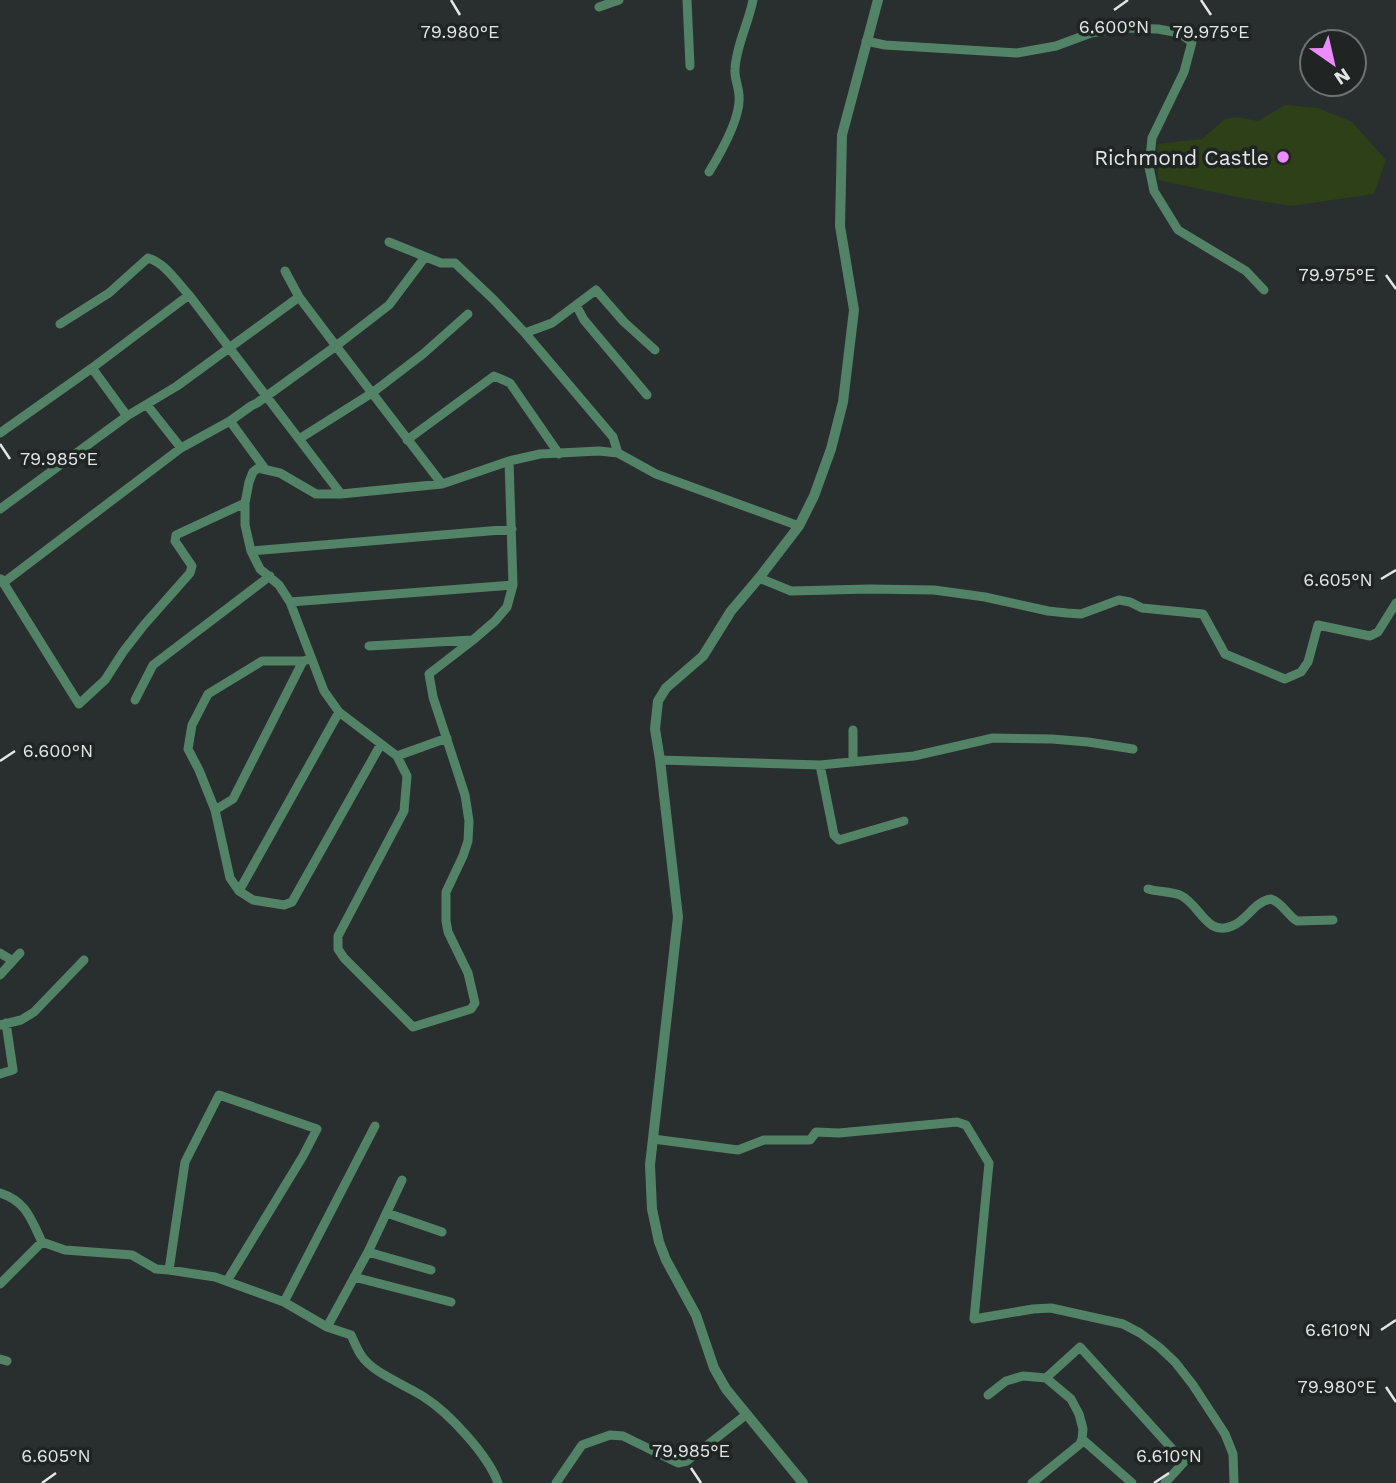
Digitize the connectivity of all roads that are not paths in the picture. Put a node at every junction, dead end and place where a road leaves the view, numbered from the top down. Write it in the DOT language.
graph roads {
  1 [pos="619,0"];
  2 [pos="687,0"];
  3 [pos="753,0"];
  4 [pos="878,0"];
  5 [pos="598,7"];
  6 [pos="866,41"];
  7 [pos="690,66"];
  8 [pos="709,172"];
  9 [pos="389,242"];
  10 [pos="425,257"];
  11 [pos="285,271"];
  12 [pos="1265,290"];
  13 [pos="189,295"];
  14 [pos="299,297"];
  15 [pos="576,305"];
  16 [pos="468,314"];
  17 [pos="60,324"];
  18 [pos="525,333"];
  19 [pos="336,346"];
  20 [pos="230,347"];
  21 [pos="655,350"];
  22 [pos="93,368"];
  23 [pos="372,393"];
  24 [pos="647,395"];
  25 [pos="267,396"];
  26 [pos="147,405"];
  27 [pos="127,416"];
  28 [pos="230,421"];
  29 [pos="0,433"];
  30 [pos="299,439"];
  31 [pos="407,440"];
  32 [pos="181,448"];
  33 [pos="618,453"];
  34 [pos="559,454"];
  35 [pos="509,461"];
  36 [pos="265,469"];
  37 [pos="442,484"];
  38 [pos="341,494"];
  39 [pos="245,503"];
  40 [pos="0,509"];
  41 [pos="799,526"];
  42 [pos="512,529"];
  43 [pos="251,551"];
  44 [pos="270,576"];
  45 [pos="759,578"];
  46 [pos="2,580"];
  47 [pos="513,585"];
  48 [pos="290,602"];
  49 [pos="1396,603"];
  50 [pos="473,640"];
  51 [pos="369,646"];
  52 [pos="307,660"];
  53 [pos="135,700"];
  54 [pos="339,712"];
  55 [pos="853,730"];
  56 [pos="447,738"];
  57 [pos="381,744"];
  58 [pos="1133,749"];
  59 [pos="397,756"];
  60 [pos="660,760"];
  61 [pos="853,762"];
  62 [pos="820,765"];
  63 [pos="215,810"];
  64 [pos="904,821"];
  65 [pos="1148,889"];
  66 [pos="239,891"];
  67 [pos="1333,920"];
  68 [pos="0,953"];
  69 [pos="84,960"];
  70 [pos="0,975"];
  71 [pos="3,1024"];
  72 [pos="0,1074"];
  73 [pos="375,1126"];
  74 [pos="653,1139"];
  75 [pos="402,1180"];
  76 [pos="0,1193"];
  77 [pos="387,1213"];
  78 [pos="442,1232"];
  79 [pos="42,1242"];
  80 [pos="368,1252"];
  81 [pos="169,1269"];
  82 [pos="431,1270"];
  83 [pos="354,1277"];
  84 [pos="227,1281"];
  85 [pos="0,1284"];
  86 [pos="284,1302"];
  87 [pos="451,1302"];
  88 [pos="327,1327"];
  89 [pos="1046,1378"];
  90 [pos="988,1395"];
  91 [pos="747,1414"];
  92 [pos="1083,1439"];
  93 [pos="498,1483"];
  94 [pos="556,1483"];
  95 [pos="803,1483"];
  96 [pos="1032,1483"];
  97 [pos="1132,1483"];
  98 [pos="1165,1483"];
  99 [pos="1234,1483"];
  1 -- 5 [label="street"];
  2 -- 7 [label="street"];
  3 -- 8 [label="street"];
  4 -- 6 [label="street"];
  6 -- 12 [label="street"];
  6 -- 41 [label="street"];
  9 -- 10 [label="street"];
  10 -- 18 [label="street"];
  10 -- 19 [label="street"];
  11 -- 14 [label="street"];
  13 -- 17 [label="street"];
  13 -- 20 [label="street"];
  13 -- 22 [label="street"];
  14 -- 19 [label="street"];
  14 -- 20 [label="street"];
  15 -- 18 [label="street"];
  15 -- 21 [label="street"];
  15 -- 24 [label="street"];
  16 -- 23 [label="street"];
  18 -- 33 [label="street"];
  19 -- 23 [label="street"];
  19 -- 25 [label="street"];
  20 -- 25 [label="street"];
  20 -- 26 [label="street"];
  22 -- 27 [label="street"];
  22 -- 29 [label="street"];
  23 -- 30 [label="street"];
  23 -- 31 [label="street"];
  25 -- 28 [label="street"];
  25 -- 30 [label="street"];
  26 -- 27 [label="street"];
  26 -- 32 [label="street"];
  27 -- 40 [label="street"];
  28 -- 32 [label="street"];
  28 -- 36 [label="street"];
  30 -- 38 [label="street"];
  31 -- 34 [label="street"];
  31 -- 37 [label="street"];
  32 -- 46 [label="street"];
  33 -- 34 [label="street"];
  33 -- 41 [label="street"];
  34 -- 35 [label="street"];
  35 -- 37 [label="street"];
  35 -- 42 [label="street"];
  36 -- 38 [label="street"];
  36 -- 39 [label="street"];
  37 -- 38 [label="street"];
  39 -- 43 [label="street"];
  39 -- 46 [label="street"];
  41 -- 45 [label="street"];
  42 -- 43 [label="street"];
  42 -- 47 [label="street"];
  43 -- 44 [label="street"];
  44 -- 48 [label="street"];
  44 -- 53 [label="street"];
  45 -- 49 [label="street"];
  45 -- 60 [label="street"];
  47 -- 48 [label="street"];
  47 -- 50 [label="street"];
  48 -- 52 [label="street"];
  50 -- 51 [label="street"];
  50 -- 56 [label="street"];
  52 -- 54 [label="street"];
  52 -- 63 [label="street"];
  52 -- 63 [label="street"];
  54 -- 57 [label="street"];
  54 -- 66 [label="street"];
  55 -- 61 [label="street"];
  56 -- 59 [label="street"];
  56 -- 59 [label="street"];
  57 -- 59 [label="street"];
  57 -- 66 [label="street"];
  58 -- 61 [label="street"];
  60 -- 62 [label="street"];
  60 -- 74 [label="street"];
  61 -- 62 [label="street"];
  62 -- 64 [label="street"];
  63 -- 66 [label="street"];
  65 -- 67 [label="street"];
  68 -- 70 [label="street"];
  69 -- 71 [label="street"];
  71 -- 72 [label="street"];
  73 -- 86 [label="street"];
  74 -- 91 [label="street"];
  74 -- 99 [label="street"];
  75 -- 77 [label="street"];
  76 -- 79 [label="street"];
  77 -- 78 [label="street"];
  77 -- 80 [label="street"];
  79 -- 81 [label="street"];
  79 -- 85 [label="street"];
  80 -- 82 [label="street"];
  80 -- 83 [label="street"];
  81 -- 84 [label="street"];
  81 -- 84 [label="street"];
  83 -- 87 [label="street"];
  83 -- 88 [label="street"];
  84 -- 86 [label="street"];
  86 -- 88 [label="street"];
  88 -- 93 [label="street"];
  89 -- 90 [label="street"];
  89 -- 92 [label="street"];
  89 -- 98 [label="street"];
  91 -- 94 [label="street"];
  91 -- 95 [label="street"];
  92 -- 96 [label="street"];
  92 -- 97 [label="street"];
}
